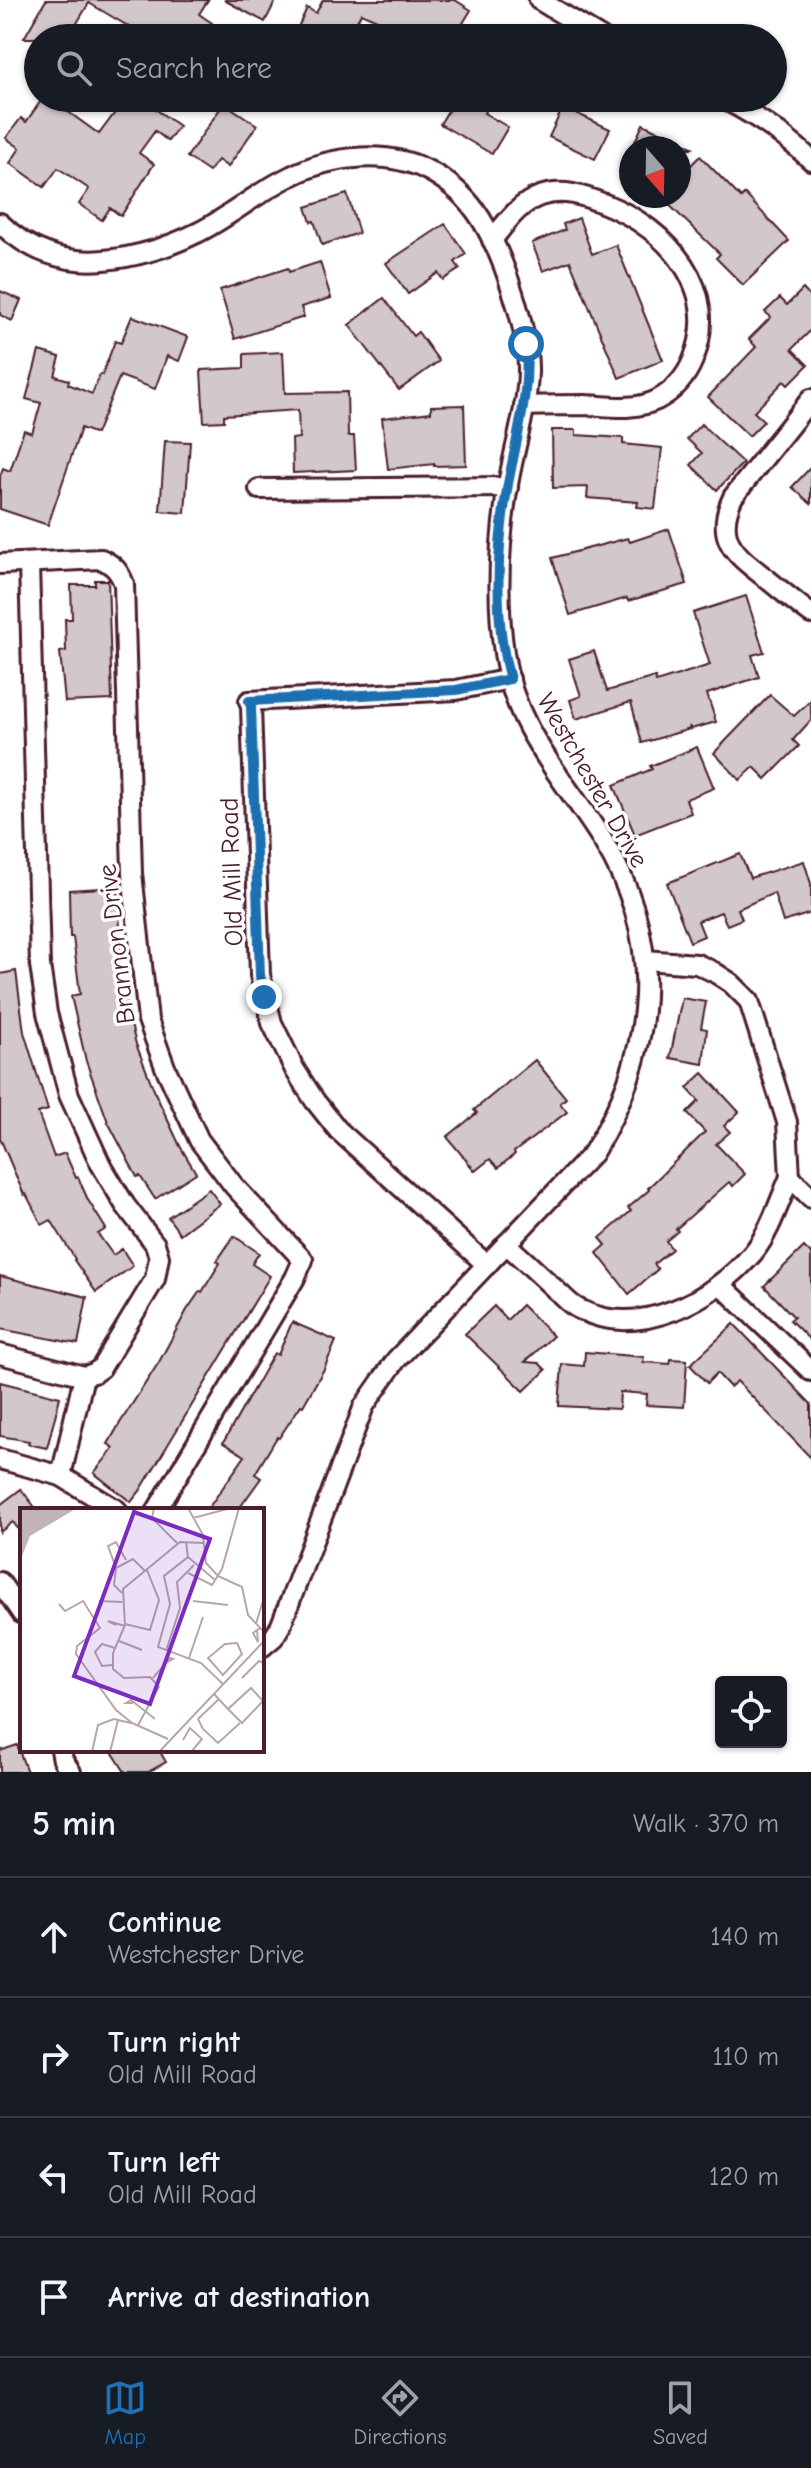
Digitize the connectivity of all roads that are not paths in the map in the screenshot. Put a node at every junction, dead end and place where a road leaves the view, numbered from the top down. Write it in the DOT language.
graph roads {
  1 [pos="539,0"];
  2 [pos="579,24"];
  3 [pos="750,112"];
  4 [pos="811,160"];
  5 [pos="0,223"];
  6 [pos="492,240"];
  7 [pos="811,399"];
  8 [pos="524,406"];
  9 [pos="508,487"];
  10 [pos="259,489"];
  11 [pos="0,564"];
  12 [pos="29,564"];
  13 [pos="811,614"];
  14 [pos="510,679"];
  15 [pos="645,960"];
  16 [pos="790,1177"];
  17 [pos="811,1198"];
  18 [pos="506,1244"];
  19 [pos="487,1265"];
  20 [pos="720,1284"];
  21 [pos="0,1354"];
  22 [pos="811,1371"];
  23 [pos="84,1376"];
  24 [pos="0,1459"];
  25 [pos="61,1476"];
  26 [pos="114,1508"];
  27 [pos="158,1508"];
  28 [pos="0,1582"];
  29 [pos="20,1611"];
  30 [pos="264,1645"];
  31 [pos="61,1752"];
  32 [pos="71,1772"];
  1 -- 2 [label="street"];
  3 -- 4 [label="street"];
  5 -- 6 [label="street, Westchester Drive"];
  6 -- 8 [label="street, Westchester Drive"];
  6 -- 8 [label="street"];
  7 -- 13 [label="street"];
  8 -- 9 [label="street, Westchester Drive"];
  9 -- 10 [label="street"];
  9 -- 14 [label="street, Westchester Drive"];
  11 -- 12 [label="street, Brannon Drive"];
  12 -- 23 [label="street"];
  12 -- 27 [label="street, Brannon Drive"];
  14 -- 15 [label="street, Westchester Drive"];
  14 -- 19 [label="street, Old Mill Road"];
  15 -- 16 [label="street"];
  15 -- 18 [label="street, Westchester Drive"];
  16 -- 17 [label="street"];
  16 -- 20 [label="street"];
  18 -- 19 [label="street, Westchester Drive"];
  18 -- 20 [label="street"];
  19 -- 30 [label="street, Westchester Drive"];
  20 -- 22 [label="street"];
  21 -- 23 [label="street"];
  23 -- 25 [label="street"];
  24 -- 25 [label="street"];
  25 -- 26 [label="street"];
  28 -- 29 [label="street"];
  31 -- 32 [label="street"];
}
